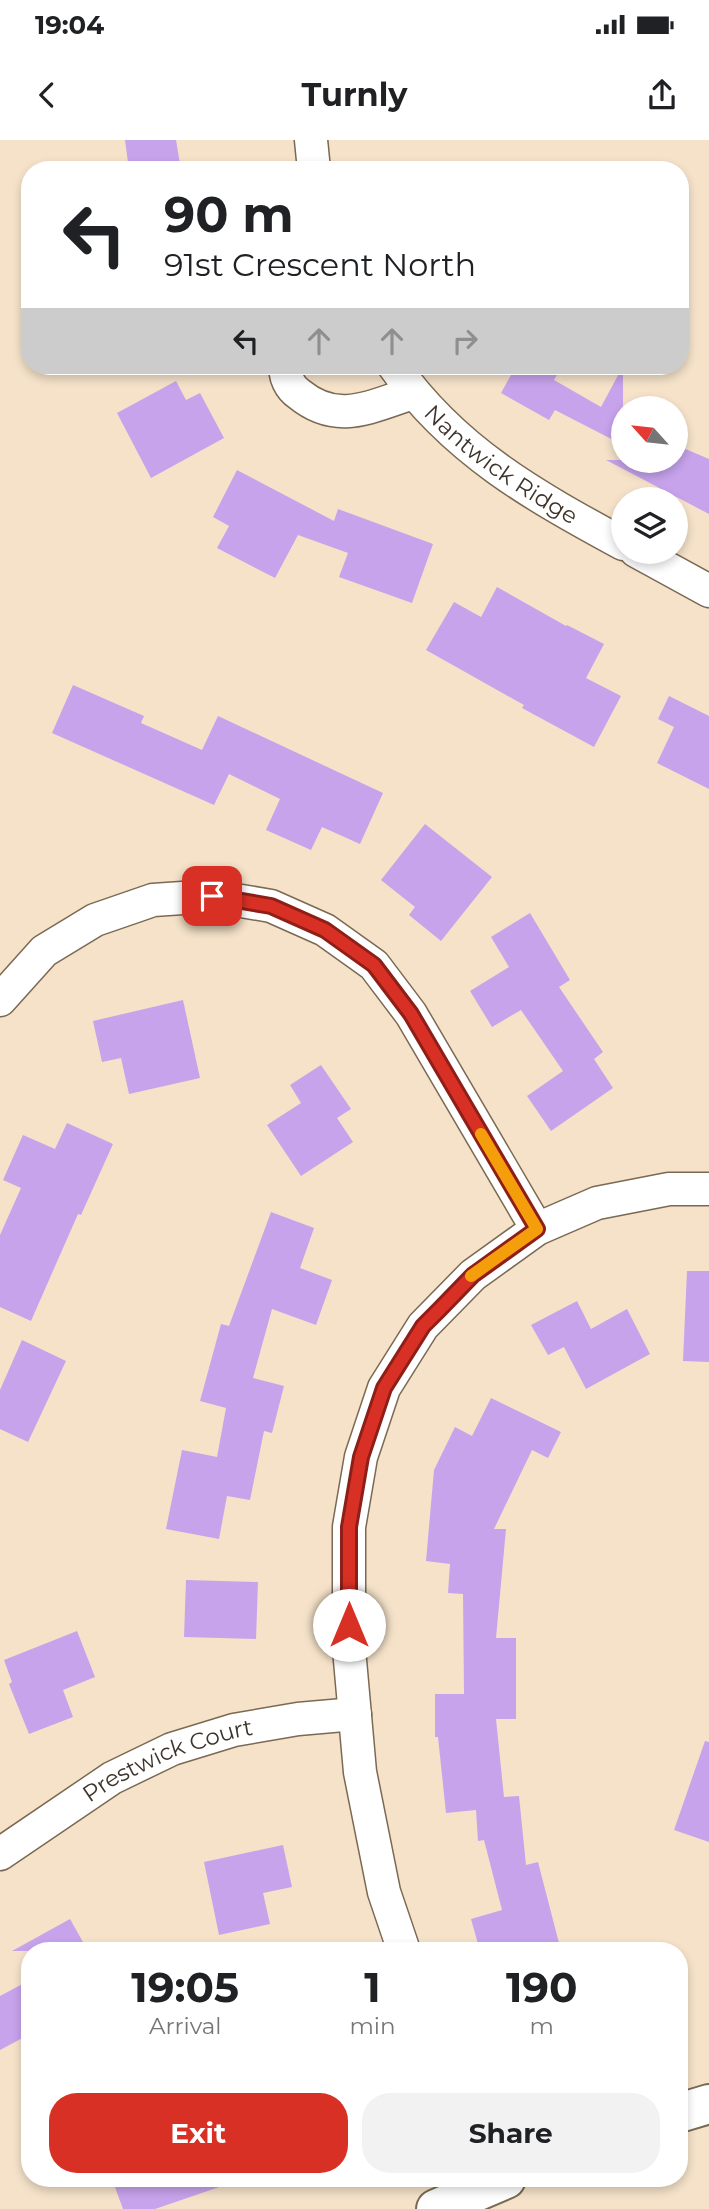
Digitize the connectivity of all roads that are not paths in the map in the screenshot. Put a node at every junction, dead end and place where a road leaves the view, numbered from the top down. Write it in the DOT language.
graph roads {
  1 [pos="311,140"];
  2 [pos="313,161"];
  3 [pos="285,375"];
  4 [pos="400,375"];
  5 [pos="413,393"];
  6 [pos="611,537"];
  7 [pos="660,564"];
  8 [pos="709,591"];
  9 [pos="0,1000"];
  10 [pos="709,1189"];
  11 [pos="537,1229"];
  12 [pos="355,1714"];
  13 [pos="0,1854"];
  14 [pos="401,1942"];
  15 [pos="709,2104"];
  16 [pos="688,2110"];
  17 [pos="482,2187"];
  18 [pos="436,2209"];
  1 -- 2 [label="street"];
  3 -- 5 [label="street"];
  4 -- 5 [label="street, Nantwick Ridge"];
  5 -- 6 [label="street, Nantwick Ridge"];
  7 -- 8 [label="street"];
  9 -- 11 [label="street"];
  10 -- 11 [label="street"];
  11 -- 12 [label="street"];
  12 -- 13 [label="street, Prestwick Court"];
  12 -- 14 [label="street"];
  15 -- 16 [label="street"];
  17 -- 18 [label="street"];
}
